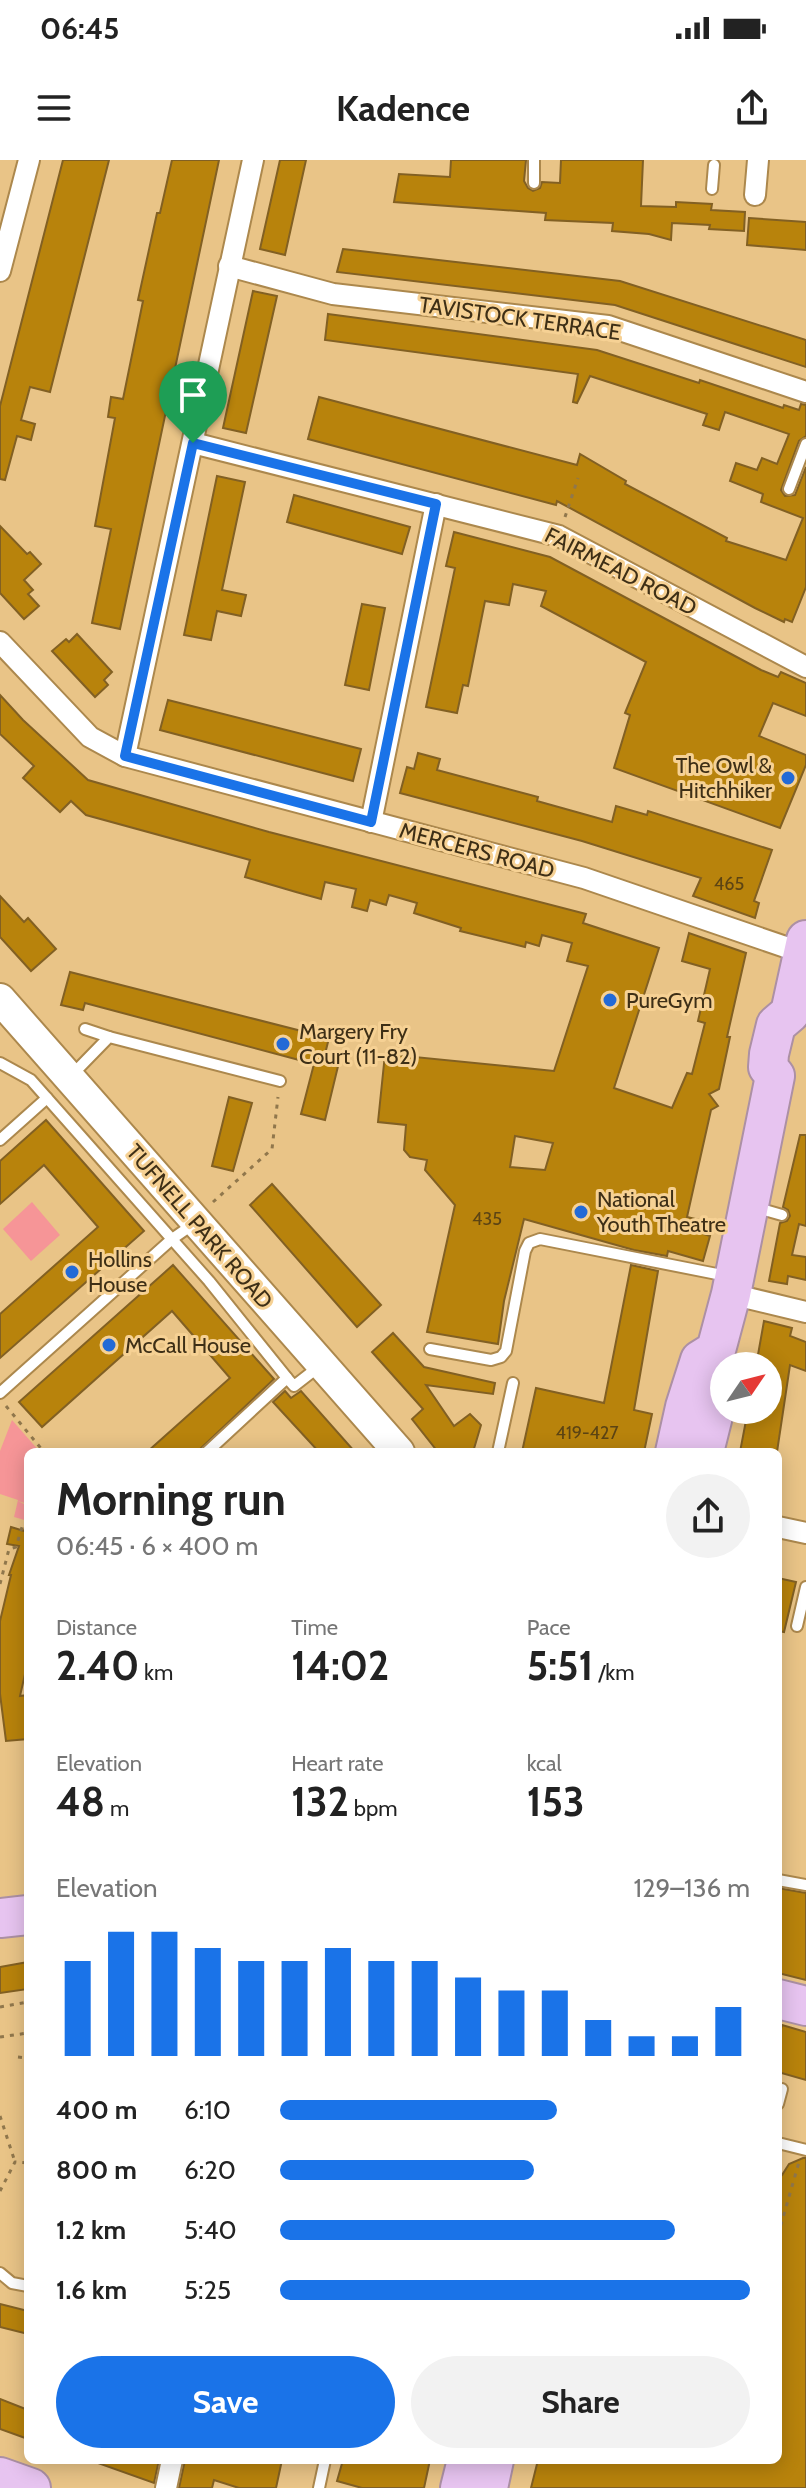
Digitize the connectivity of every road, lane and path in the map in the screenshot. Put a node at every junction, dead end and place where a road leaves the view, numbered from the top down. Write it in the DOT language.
graph roads {
  1 [pos="29,160"];
  2 [pos="253,160"];
  3 [pos="534,160"];
  4 [pos="758,160"];
  5 [pos="714,165"];
  6 [pos="534,183"];
  7 [pos="712,189"];
  8 [pos="755,195"];
  9 [pos="229,266"];
  10 [pos="0,271"];
  11 [pos="806,392"];
  12 [pos="193,443"];
  13 [pos="806,444"];
  14 [pos="578,478"];
  15 [pos="789,489"];
  16 [pos="436,504"];
  17 [pos="559,536"];
  18 [pos="0,642"];
  19 [pos="806,667"];
  20 [pos="125,756"];
  21 [pos="371,822"];
  22 [pos="804,946"];
  23 [pos="797,998"];
  24 [pos="0,999"];
  25 [pos="85,1029"];
  26 [pos="109,1037"];
  27 [pos="2,1069"];
  28 [pos="280,1081"];
  29 [pos="58,1088"];
  30 [pos="0,1140"];
  31 [pos="187,1226"];
  32 [pos="732,1286"];
  33 [pos="806,1312"];
  34 [pos="430,1349"];
  35 [pos="723,1352"];
  36 [pos="710,1361"];
  37 [pos="322,1364"];
  38 [pos="287,1378"];
  39 [pos="513,1383"];
  40 [pos="0,1393"];
  41 [pos="0,1399"];
  42 [pos="710,1422"];
  43 [pos="41,1448"];
  44 [pos="211,1448"];
  45 [pos="396,1448"];
  46 [pos="499,1448"];
  47 [pos="676,1448"];
  48 [pos="705,1448"];
  49 [pos="24,1524"];
  50 [pos="782,1528"];
  51 [pos="806,1533"];
  52 [pos="0,1584"];
  53 [pos="806,1587"];
  54 [pos="797,1626"];
  55 [pos="782,1881"];
  56 [pos="806,1885"];
  57 [pos="24,1915"];
  58 [pos="0,1918"];
  59 [pos="782,2000"];
  60 [pos="24,2003"];
  61 [pos="806,2006"];
  62 [pos="0,2007"];
  63 [pos="24,2034"];
  64 [pos="0,2037"];
  65 [pos="18,2057"];
  66 [pos="24,2058"];
  67 [pos="0,2116"];
  68 [pos="782,2144"];
  69 [pos="804,2150"];
  70 [pos="15,2162"];
  71 [pos="24,2163"];
  72 [pos="0,2191"];
  73 [pos="782,2222"];
  74 [pos="0,2273"];
  75 [pos="24,2285"];
  76 [pos="171,2464"];
  77 [pos="324,2464"];
  78 [pos="466,2464"];
  79 [pos="493,2464"];
  80 [pos="0,2477"];
  81 [pos="31,2488"];
  82 [pos="166,2488"];
  83 [pos="319,2488"];
  84 [pos="460,2488"];
  85 [pos="488,2488"];
  1 -- 10 [label="street"];
  2 -- 9 [label="street"];
  3 -- 6 [label="lane"];
  4 -- 8 [label="street"];
  5 -- 7 [label="lane"];
  9 -- 11 [label="street, TAVISTOCK TERRACE"];
  9 -- 12 [label="street"];
  12 -- 16 [label="street, FAIRMEAD ROAD"];
  12 -- 20 [label="street"];
  13 -- 15 [label="lane"];
  14 -- 17 [label="path"];
  16 -- 17 [label="street, FAIRMEAD ROAD"];
  16 -- 21 [label="street"];
  17 -- 19 [label="street, FAIRMEAD ROAD"];
  18 -- 20 [label="street, MERCERS ROAD"];
  20 -- 21 [label="street, MERCERS ROAD"];
  21 -- 22 [label="street, MERCERS ROAD"];
  22 -- 23 [label="highway"];
  23 -- 32 [label="highway"];
  24 -- 29 [label="street, TUFNELL PARK ROAD"];
  25 -- 26 [label="lane"];
  26 -- 28 [label="lane"];
  26 -- 29 [label="lane"];
  27 -- 29 [label="lane"];
  28 -- 31 [label="path"];
  29 -- 30 [label="lane"];
  29 -- 31 [label="street, TUFNELL PARK ROAD"];
  31 -- 37 [label="street, TUFNELL PARK ROAD"];
  31 -- 38 [label="lane"];
  31 -- 40 [label="lane"];
  32 -- 33 [label="street"];
  32 -- 34 [label="lane"];
  32 -- 35 [label="highway"];
  36 -- 47 [label="highway"];
  37 -- 38 [label="lane"];
  37 -- 45 [label="street, TUFNELL PARK ROAD"];
  38 -- 44 [label="lane"];
  39 -- 46 [label="lane"];
  41 -- 43 [label="path"];
  42 -- 48 [label="highway"];
  49 -- 52 [label="path"];
  50 -- 51 [label="street"];
  53 -- 54 [label="lane"];
  55 -- 56 [label="lane"];
  57 -- 58 [label="highway"];
  59 -- 61 [label="highway"];
  60 -- 62 [label="path"];
  63 -- 64 [label="path"];
  65 -- 66 [label="path"];
  67 -- 70 [label="path"];
  68 -- 69 [label="lane"];
  69 -- 73 [label="path"];
  70 -- 71 [label="path"];
  70 -- 72 [label="path"];
  74 -- 75 [label="lane"];
  76 -- 82 [label="street"];
  77 -- 83 [label="lane"];
  78 -- 84 [label="highway"];
  79 -- 85 [label="highway"];
  80 -- 81 [label="highway"];
}
